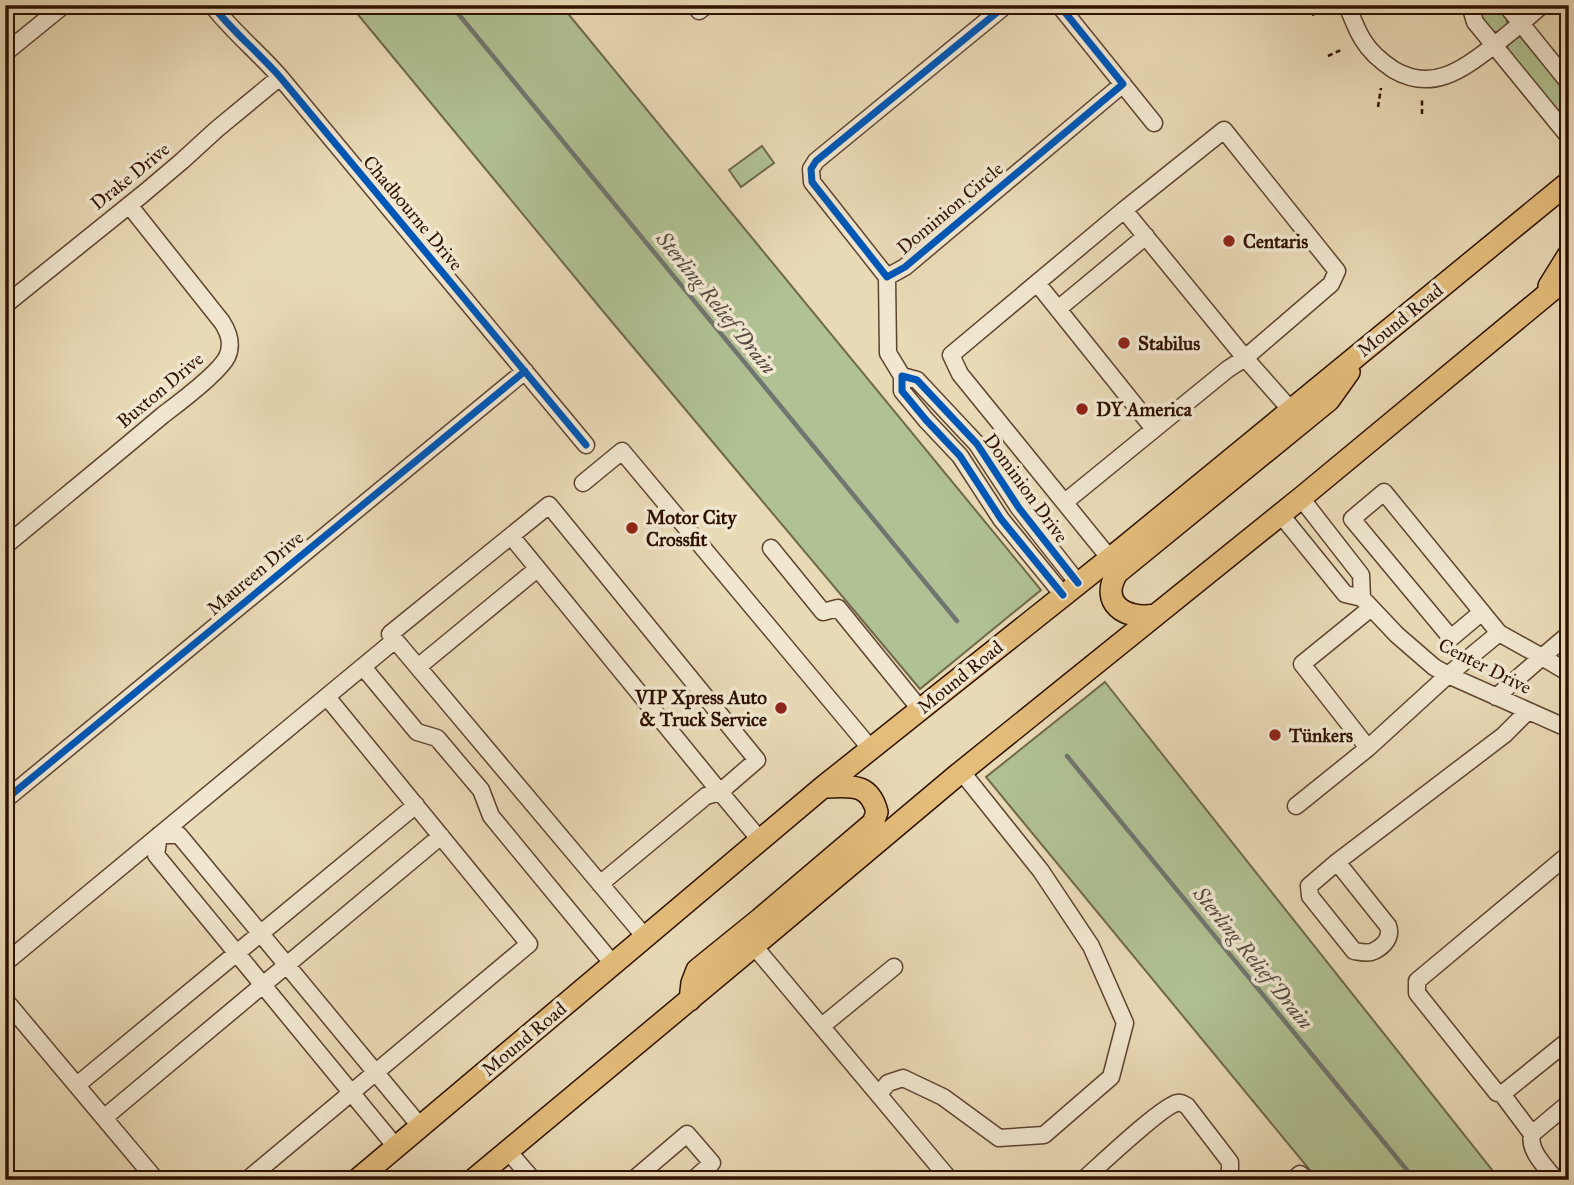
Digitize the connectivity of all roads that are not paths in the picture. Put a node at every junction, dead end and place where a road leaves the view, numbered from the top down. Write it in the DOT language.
graph roads {
  1 [pos="64,5"];
  2 [pos="212,5"];
  3 [pos="695,5"];
  4 [pos="707,5"];
  5 [pos="1006,5"];
  6 [pos="1059,5"];
  7 [pos="1347,5"];
  8 [pos="1473,5"];
  9 [pos="1506,5"];
  10 [pos="1542,5"];
  11 [pos="1521,24"];
  12 [pos="1501,40"];
  13 [pos="5,52"];
  14 [pos="280,77"];
  15 [pos="1569,83"];
  16 [pos="1123,85"];
  17 [pos="1154,123"];
  18 [pos="1569,136"];
  19 [pos="1569,182"];
  20 [pos="129,205"];
  21 [pos="1124,210"];
  22 [pos="1146,236"];
  23 [pos="1569,254"];
  24 [pos="1569,276"];
  25 [pos="887,277"];
  26 [pos="1037,283"];
  27 [pos="1540,300"];
  28 [pos="5,304"];
  29 [pos="1058,309"];
  30 [pos="1245,358"];
  31 [pos="525,371"];
  32 [pos="902,376"];
  33 [pos="1296,416"];
  34 [pos="1154,429"];
  35 [pos="586,445"];
  36 [pos="1001,481"];
  37 [pos="583,482"];
  38 [pos="984,492"];
  39 [pos="1301,498"];
  40 [pos="1065,502"];
  41 [pos="1281,514"];
  42 [pos="510,536"];
  43 [pos="5,546"];
  44 [pos="771,548"];
  45 [pos="1115,564"];
  46 [pos="537,569"];
  47 [pos="1070,589"];
  48 [pos="1367,603"];
  49 [pos="1482,611"];
  50 [pos="1154,615"];
  51 [pos="1499,633"];
  52 [pos="1569,634"];
  53 [pos="395,640"];
  54 [pos="1542,657"];
  55 [pos="363,667"];
  56 [pos="418,667"];
  57 [pos="1569,673"];
  58 [pos="1448,675"];
  59 [pos="327,697"];
  60 [pos="1496,697"];
  61 [pos="920,709"];
  62 [pos="1528,711"];
  63 [pos="1569,729"];
  64 [pos="871,748"];
  65 [pos="1368,748"];
  66 [pos="961,771"];
  67 [pos="823,787"];
  68 [pos="720,792"];
  69 [pos="5,800"];
  70 [pos="416,805"];
  71 [pos="1296,806"];
  72 [pos="159,835"];
  73 [pos="442,836"];
  74 [pos="760,840"];
  75 [pos="1569,854"];
  76 [pos="1337,862"];
  77 [pos="600,884"];
  78 [pos="261,934"];
  79 [pos="645,937"];
  80 [pos="754,946"];
  81 [pos="236,954"];
  82 [pos="5,963"];
  83 [pos="613,964"];
  84 [pos="286,966"];
  85 [pos="894,967"];
  86 [pos="263,985"];
  87 [pos="5,1000"];
  88 [pos="690,1000"];
  89 [pos="822,1026"];
  90 [pos="1569,1040"];
  91 [pos="376,1072"];
  92 [pos="77,1085"];
  93 [pos="352,1092"];
  94 [pos="878,1094"];
  95 [pos="1502,1094"];
  96 [pos="1569,1103"];
  97 [pos="105,1117"];
  98 [pos="420,1126"];
  99 [pos="1532,1134"];
  100 [pos="396,1147"];
  101 [pos="508,1151"];
  102 [pos="156,1180"];
  103 [pos="247,1180"];
  104 [pos="357,1180"];
  105 [pos="473,1180"];
  106 [pos="533,1180"];
  107 [pos="633,1180"];
  108 [pos="693,1180"];
  109 [pos="950,1180"];
  110 [pos="1083,1180"];
  111 [pos="1227,1180"];
  112 [pos="1293,1180"];
  113 [pos="1306,1180"];
  114 [pos="1556,1180"];
  1 -- 13 [label="street"];
  2 -- 14 [label="street, Chadbourne Drive"];
  3 -- 4 [label="street"];
  5 -- 25 [label="street, Dominion Circle"];
  6 -- 16 [label="street"];
  7 -- 12 [label="street"];
  8 -- 12 [label="street"];
  9 -- 11 [label="street"];
  10 -- 11 [label="street"];
  11 -- 12 [label="street"];
  11 -- 15 [label="street"];
  12 -- 18 [label="street"];
  14 -- 20 [label="street, Drake Drive"];
  14 -- 31 [label="street, Chadbourne Drive"];
  16 -- 17 [label="street"];
  16 -- 25 [label="street, Dominion Circle"];
  19 -- 33 [label="main road, Mound Road"];
  20 -- 28 [label="street, Drake Drive"];
  20 -- 43 [label="street, Buxton Drive"];
  21 -- 22 [label="street"];
  21 -- 26 [label="street"];
  21 -- 30 [label="street"];
  22 -- 29 [label="street"];
  22 -- 30 [label="street"];
  23 -- 27 [label="main road"];
  24 -- 27 [label="main road"];
  25 -- 32 [label="street, Dominion Drive"];
  26 -- 29 [label="street"];
  26 -- 40 [label="street"];
  27 -- 39 [label="main road"];
  29 -- 34 [label="street"];
  30 -- 33 [label="street"];
  30 -- 34 [label="street"];
  31 -- 35 [label="street, Chadbourne Drive"];
  31 -- 69 [label="street, Maureen Drive"];
  32 -- 36 [label="street, Dominion Drive"];
  32 -- 38 [label="street, Dominion Drive"];
  33 -- 45 [label="main road, Mound Road"];
  34 -- 40 [label="street"];
  36 -- 38 [label="street"];
  36 -- 47 [label="street, Dominion Drive"];
  37 -- 64 [label="street"];
  38 -- 47 [label="street, Dominion Drive"];
  39 -- 41 [label="main road"];
  39 -- 48 [label="street"];
  40 -- 45 [label="street"];
  41 -- 48 [label="street, Center Drive"];
  41 -- 50 [label="main road"];
  42 -- 46 [label="street"];
  42 -- 53 [label="street"];
  42 -- 68 [label="street"];
  44 -- 61 [label="street"];
  45 -- 47 [label="main road, Mound Road"];
  45 -- 50 [label="main road"];
  46 -- 56 [label="street"];
  46 -- 68 [label="street"];
  47 -- 61 [label="main road, Mound Road"];
  48 -- 58 [label="street, Center Drive"];
  48 -- 65 [label="street"];
  49 -- 49 [label="street"];
  49 -- 51 [label="street"];
  50 -- 66 [label="main road"];
  51 -- 54 [label="street"];
  51 -- 58 [label="street"];
  52 -- 54 [label="street"];
  53 -- 55 [label="street"];
  53 -- 56 [label="street"];
  54 -- 57 [label="street"];
  54 -- 60 [label="street"];
  55 -- 59 [label="street"];
  55 -- 83 [label="street"];
  56 -- 77 [label="street"];
  58 -- 60 [label="street, Center Drive"];
  58 -- 65 [label="street"];
  59 -- 70 [label="street"];
  59 -- 72 [label="street"];
  60 -- 62 [label="street, Center Drive"];
  61 -- 64 [label="main road, Mound Road"];
  62 -- 63 [label="street, Center Drive"];
  62 -- 76 [label="street"];
  64 -- 67 [label="main road, Mound Road"];
  65 -- 71 [label="street"];
  66 -- 80 [label="main road"];
  66 -- 94 [label="street"];
  67 -- 74 [label="main road, Mound Road"];
  67 -- 88 [label="main road"];
  68 -- 74 [label="street"];
  68 -- 77 [label="street"];
  70 -- 73 [label="street"];
  70 -- 78 [label="street"];
  72 -- 78 [label="street"];
  72 -- 81 [label="street"];
  72 -- 82 [label="street"];
  73 -- 84 [label="street"];
  73 -- 91 [label="street"];
  74 -- 79 [label="main road, Mound Road"];
  75 -- 95 [label="street"];
  76 -- 76 [label="street"];
  77 -- 79 [label="street"];
  78 -- 81 [label="street"];
  78 -- 84 [label="street"];
  79 -- 83 [label="main road, Mound Road"];
  80 -- 88 [label="main road"];
  80 -- 89 [label="street"];
  81 -- 86 [label="street"];
  81 -- 92 [label="street"];
  83 -- 98 [label="main road, Mound Road"];
  84 -- 86 [label="street"];
  84 -- 91 [label="street"];
  85 -- 89 [label="street"];
  86 -- 93 [label="street"];
  86 -- 97 [label="street"];
  87 -- 92 [label="street"];
  88 -- 101 [label="main road"];
  89 -- 94 [label="street"];
  90 -- 95 [label="street"];
  91 -- 93 [label="street"];
  91 -- 98 [label="street"];
  92 -- 97 [label="street"];
  93 -- 100 [label="street"];
  93 -- 103 [label="street"];
  94 -- 109 [label="street"];
  95 -- 99 [label="street"];
  96 -- 99 [label="street"];
  97 -- 102 [label="street"];
  98 -- 100 [label="main road, Mound Road"];
  99 -- 114 [label="street"];
  100 -- 104 [label="main road, Mound Road"];
  101 -- 105 [label="main road"];
  101 -- 106 [label="street"];
  107 -- 108 [label="street"];
  110 -- 111 [label="street"];
  112 -- 113 [label="street"];
}
